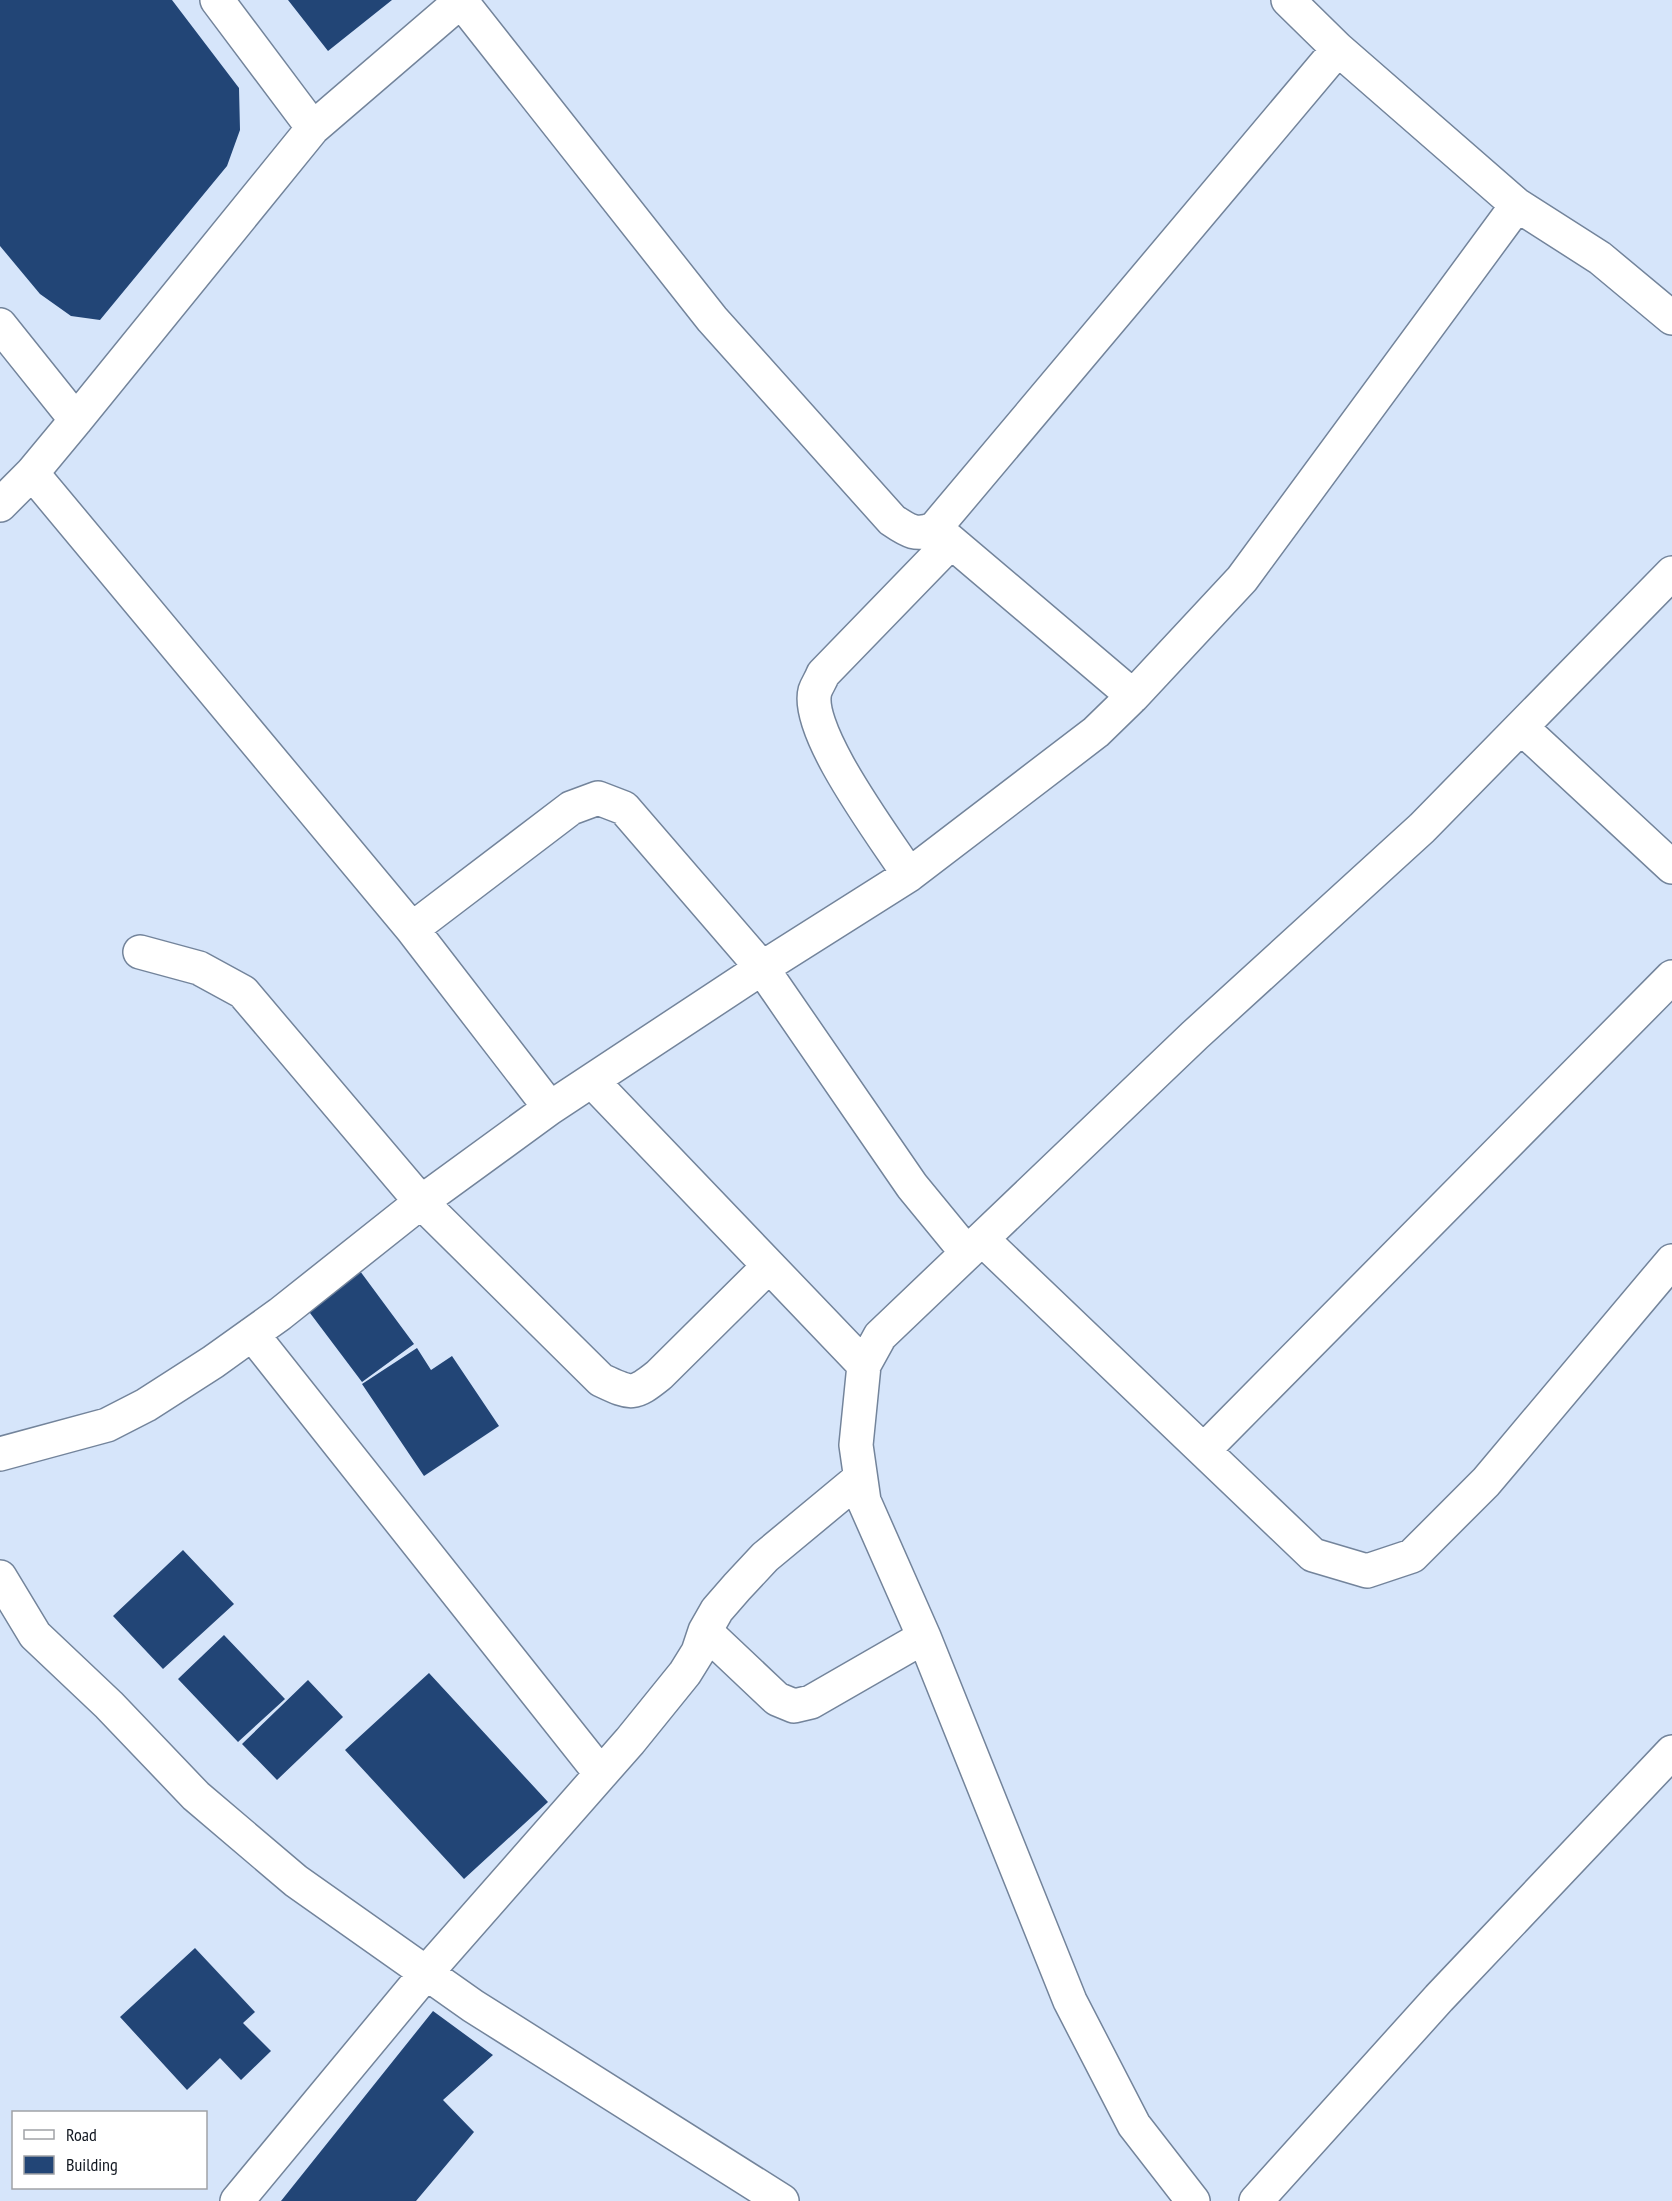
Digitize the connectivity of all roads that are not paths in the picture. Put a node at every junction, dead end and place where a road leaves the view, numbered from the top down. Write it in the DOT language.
graph roads {
  1 [pos="217,0"];
  2 [pos="462,0"];
  3 [pos="1288,0"];
  4 [pos="1338,48"];
  5 [pos="313,128"];
  6 [pos="1517,205"];
  7 [pos="1672,318"];
  8 [pos="0,325"];
  9 [pos="76,420"];
  10 [pos="32,473"];
  11 [pos="0,505"];
  12 [pos="943,535"];
  13 [pos="1672,573"];
  14 [pos="1133,696"];
  15 [pos="1521,728"];
  16 [pos="1672,867"];
  17 [pos="909,875"];
  18 [pos="412,929"];
  19 [pos="140,952"];
  20 [pos="762,968"];
  21 [pos="1672,977"];
  22 [pos="593,1082"];
  23 [pos="550,1108"];
  24 [pos="421,1202"];
  25 [pos="975,1246"];
  26 [pos="1672,1262"];
  27 [pos="769,1266"];
  28 [pos="252,1334"];
  29 [pos="864,1365"];
  30 [pos="1204,1450"];
  31 [pos="0,1454"];
  32 [pos="859,1479"];
  33 [pos="0,1576"];
  34 [pos="0,1620"];
  35 [pos="705,1631"];
  36 [pos="35,1635"];
  37 [pos="924,1637"];
  38 [pos="1672,1752"];
  39 [pos="601,1774"];
  40 [pos="426,1973"];
  41 [pos="237,2201"];
  42 [pos="782,2201"];
  43 [pos="1193,2201"];
  44 [pos="1256,2201"];
  1 -- 5 [label="street"];
  2 -- 5 [label="street"];
  2 -- 12 [label="street"];
  3 -- 4 [label="street"];
  4 -- 6 [label="street"];
  4 -- 12 [label="street"];
  5 -- 9 [label="street"];
  6 -- 7 [label="street"];
  6 -- 14 [label="street"];
  8 -- 9 [label="street"];
  9 -- 10 [label="street"];
  10 -- 11 [label="street"];
  10 -- 18 [label="street"];
  12 -- 14 [label="street"];
  12 -- 17 [label="street"];
  13 -- 15 [label="street"];
  14 -- 17 [label="street"];
  15 -- 16 [label="street"];
  15 -- 25 [label="street"];
  17 -- 20 [label="street"];
  18 -- 20 [label="street"];
  18 -- 23 [label="street"];
  19 -- 24 [label="street"];
  20 -- 22 [label="street"];
  20 -- 25 [label="street"];
  21 -- 30 [label="street"];
  22 -- 23 [label="street"];
  22 -- 27 [label="street"];
  23 -- 24 [label="street"];
  24 -- 27 [label="street"];
  24 -- 28 [label="street"];
  25 -- 29 [label="street"];
  25 -- 30 [label="street"];
  26 -- 30 [label="street"];
  27 -- 29 [label="street"];
  28 -- 31 [label="street"];
  28 -- 39 [label="street"];
  29 -- 32 [label="street"];
  32 -- 35 [label="street"];
  32 -- 37 [label="street"];
  33 -- 36 [label="street"];
  34 -- 36 [label="street"];
  35 -- 37 [label="street"];
  35 -- 39 [label="street"];
  36 -- 40 [label="street"];
  37 -- 43 [label="street"];
  38 -- 44 [label="street"];
  39 -- 40 [label="street"];
  40 -- 41 [label="street"];
  40 -- 42 [label="street"];
}
